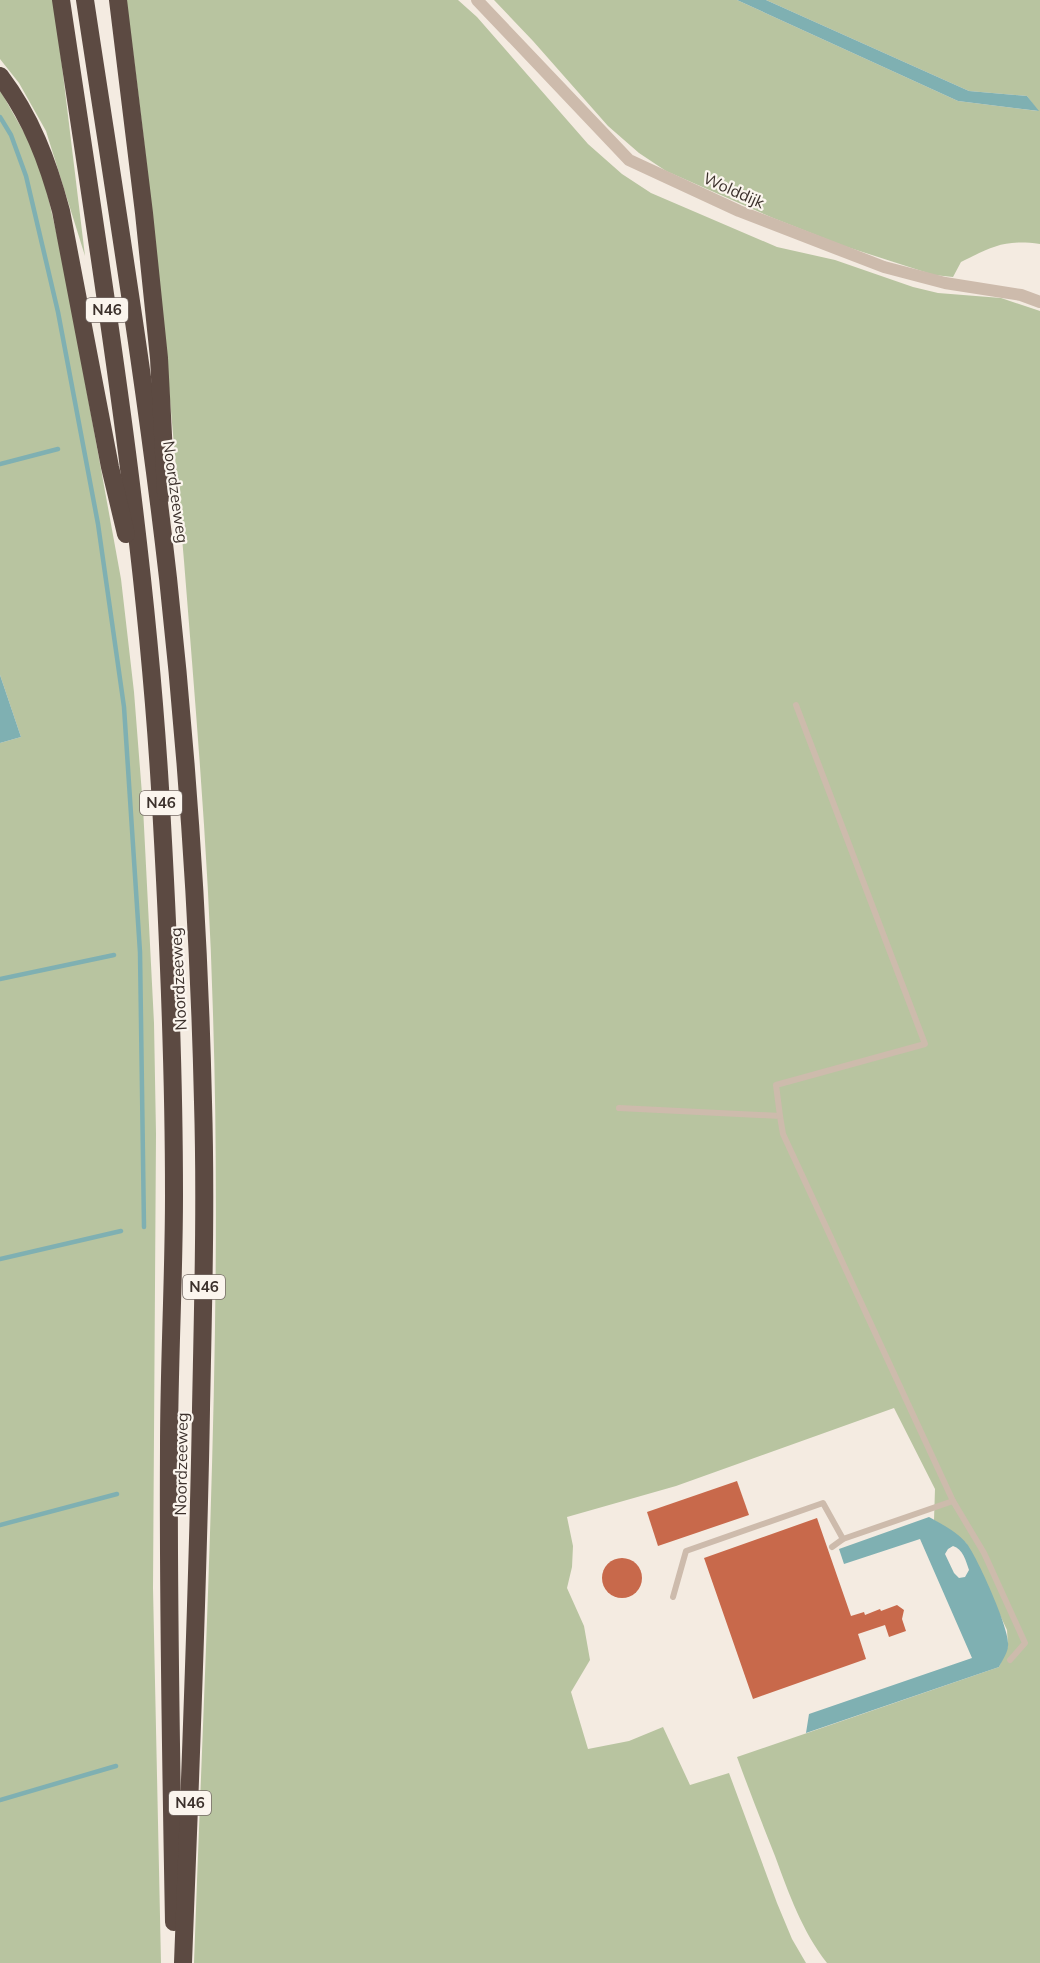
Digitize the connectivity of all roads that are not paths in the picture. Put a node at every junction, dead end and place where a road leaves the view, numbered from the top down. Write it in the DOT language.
graph roads {
  1 [pos="61,0"];
  2 [pos="85,0"];
  3 [pos="117,0"];
  4 [pos="477,0"];
  5 [pos="0,76"];
  6 [pos="1040,302"];
  7 [pos="167,575"];
  8 [pos="146,620"];
  9 [pos="796,705"];
  10 [pos="619,1108"];
  11 [pos="780,1116"];
  12 [pos="953,1501"];
  13 [pos="843,1539"];
  14 [pos="832,1547"];
  15 [pos="673,1597"];
  16 [pos="1010,1660"];
  17 [pos="174,1963"];
  18 [pos="183,1963"];
  1 -- 8 [label="highway, Noordzeeweg / N46"];
  2 -- 7 [label="highway, Noordzeeweg"];
  3 -- 7 [label="highway, N46"];
  4 -- 6 [label="street, Wolddijk"];
  5 -- 8 [label="highway, N46"];
  7 -- 18 [label="highway, Noordzeeweg / N46"];
  8 -- 17 [label="highway, Noordzeeweg / N46"];
  9 -- 11 [label="lane"];
  10 -- 11 [label="lane"];
  11 -- 12 [label="lane"];
  12 -- 13 [label="lane"];
  12 -- 16 [label="lane"];
  13 -- 14 [label="lane"];
  13 -- 15 [label="lane"];
}
